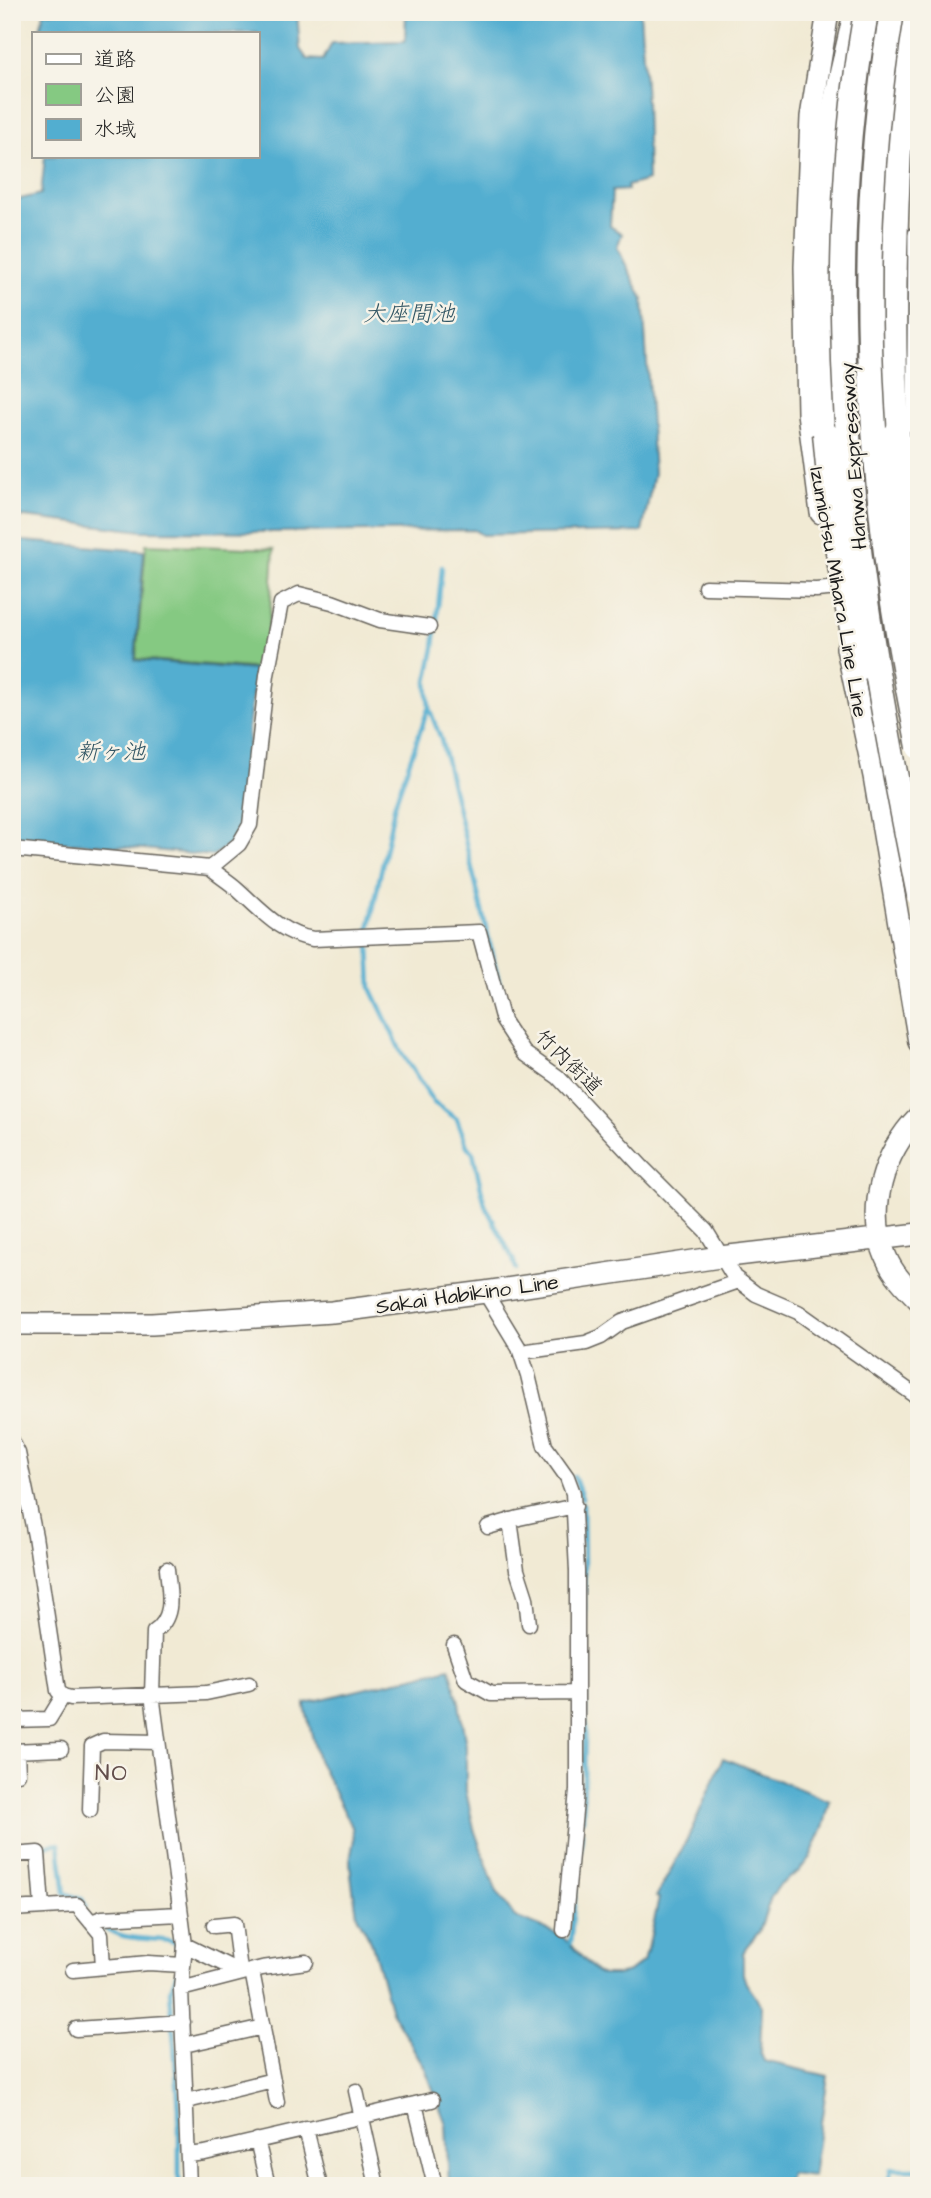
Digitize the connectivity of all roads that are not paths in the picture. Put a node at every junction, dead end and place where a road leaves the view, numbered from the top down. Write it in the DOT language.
graph roads {
  1 [pos="828,12"];
  2 [pos="855,12"];
  3 [pos="866,12"];
  4 [pos="892,12"];
  5 [pos="901,12"];
  6 [pos="910,12"];
  7 [pos="852,123"];
  8 [pos="878,125"];
  9 [pos="919,235"];
  10 [pos="918,278"];
  11 [pos="919,523"];
  12 [pos="919,581"];
  13 [pos="705,587"];
  14 [pos="835,588"];
  15 [pos="429,627"];
  16 [pos="919,671"];
  17 [pos="919,747"];
  18 [pos="898,788"];
  19 [pos="12,849"];
  20 [pos="210,868"];
  21 [pos="919,895"];
  22 [pos="919,1042"];
  23 [pos="919,1097"];
  24 [pos="919,1116"];
  25 [pos="894,1147"];
  26 [pos="919,1234"];
  27 [pos="880,1238"];
  28 [pos="720,1256"];
  29 [pos="739,1281"];
  30 [pos="485,1292"];
  31 [pos="919,1300"];
  32 [pos="12,1324"];
  33 [pos="521,1352"];
  34 [pos="919,1398"];
  35 [pos="12,1442"];
  36 [pos="575,1506"];
  37 [pos="510,1520"];
  38 [pos="488,1527"];
  39 [pos="167,1569"];
  40 [pos="529,1623"];
  41 [pos="454,1645"];
  42 [pos="249,1684"];
  43 [pos="577,1693"];
  44 [pos="152,1694"];
  45 [pos="63,1696"];
  46 [pos="12,1720"];
  47 [pos="158,1742"];
  48 [pos="61,1749"];
  49 [pos="15,1751"];
  50 [pos="18,1774"];
  51 [pos="90,1810"];
  52 [pos="12,1855"];
  53 [pos="42,1907"];
  54 [pos="12,1909"];
  55 [pos="180,1914"];
  56 [pos="91,1922"];
  57 [pos="214,1926"];
  58 [pos="564,1930"];
  59 [pos="185,1945"];
  60 [pos="306,1962"];
  61 [pos="183,1965"];
  62 [pos="103,1966"];
  63 [pos="72,1970"];
  64 [pos="245,1971"];
  65 [pos="181,1989"];
  66 [pos="183,2022"];
  67 [pos="263,2027"];
  68 [pos="76,2029"];
  69 [pos="184,2045"];
  70 [pos="272,2080"];
  71 [pos="356,2091"];
  72 [pos="432,2100"];
  73 [pos="187,2101"];
  74 [pos="276,2102"];
  75 [pos="415,2104"];
  76 [pos="362,2117"];
  77 [pos="306,2129"];
  78 [pos="257,2140"];
  79 [pos="188,2155"];
  80 [pos="189,2186"];
  81 [pos="268,2186"];
  82 [pos="320,2186"];
  83 [pos="377,2186"];
  84 [pos="435,2186"];
  1 -- 14 [label="main road, Izumiotsu Mihara Line Line"];
  2 -- 7 [label="highway, bridge"];
  2 -- 18 [label="highway, bridge"];
  3 -- 7 [label="highway, Hanwa Expressway, bridge"];
  4 -- 8 [label="highway, Hanwa Expressway, bridge"];
  5 -- 8 [label="highway, bridge"];
  6 -- 16 [label="highway, bridge"];
  7 -- 18 [label="highway, Hanwa Expressway, bridge"];
  8 -- 17 [label="highway, Hanwa Expressway, bridge"];
  9 -- 10 [label="main road"];
  10 -- 11 [label="main road"];
  12 -- 14 [label="street"];
  13 -- 14 [label="street"];
  14 -- 22 [label="main road, Izumiotsu Mihara Line Line"];
  15 -- 20 [label="street"];
  18 -- 21 [label="highway, Hanwa Expressway, bridge"];
  19 -- 20 [label="street"];
  20 -- 28 [label="street, 竹内街道"];
  23 -- 25 [label="main road"];
  24 -- 25 [label="main road"];
  25 -- 27 [label="main road"];
  26 -- 27 [label="main road, Sakai Habikino Line"];
  27 -- 28 [label="main road, Sakai Habikino Line"];
  27 -- 31 [label="main road"];
  28 -- 29 [label="street, 竹内街道"];
  28 -- 30 [label="main road, Sakai Habikino Line"];
  29 -- 33 [label="street"];
  29 -- 34 [label="street, 竹内街道"];
  30 -- 32 [label="main road, Sakai Habikino Line"];
  30 -- 33 [label="street"];
  33 -- 36 [label="street"];
  35 -- 45 [label="street"];
  36 -- 37 [label="street"];
  36 -- 43 [label="street"];
  37 -- 38 [label="street"];
  37 -- 40 [label="street"];
  39 -- 44 [label="street"];
  41 -- 43 [label="street"];
  42 -- 44 [label="street"];
  43 -- 58 [label="street"];
  44 -- 45 [label="street"];
  44 -- 47 [label="street"];
  45 -- 46 [label="street"];
  47 -- 51 [label="street"];
  47 -- 55 [label="street"];
  48 -- 49 [label="street"];
  49 -- 50 [label="street"];
  52 -- 53 [label="street"];
  53 -- 54 [label="street"];
  53 -- 56 [label="street"];
  55 -- 56 [label="street"];
  55 -- 59 [label="street"];
  56 -- 62 [label="street"];
  57 -- 64 [label="street"];
  59 -- 61 [label="street"];
  59 -- 64 [label="street"];
  60 -- 64 [label="street"];
  61 -- 62 [label="street"];
  61 -- 65 [label="street"];
  62 -- 63 [label="street"];
  64 -- 65 [label="street"];
  64 -- 67 [label="street"];
  65 -- 66 [label="street"];
  66 -- 68 [label="street"];
  66 -- 69 [label="street"];
  67 -- 69 [label="street"];
  67 -- 70 [label="street"];
  69 -- 73 [label="street"];
  70 -- 73 [label="street"];
  70 -- 74 [label="street"];
  71 -- 76 [label="street"];
  72 -- 75 [label="street"];
  73 -- 79 [label="street"];
  75 -- 76 [label="street"];
  75 -- 84 [label="street"];
  76 -- 77 [label="street"];
  76 -- 83 [label="street"];
  77 -- 78 [label="street"];
  77 -- 82 [label="street"];
  78 -- 79 [label="street"];
  78 -- 81 [label="street"];
  79 -- 80 [label="street"];
}
